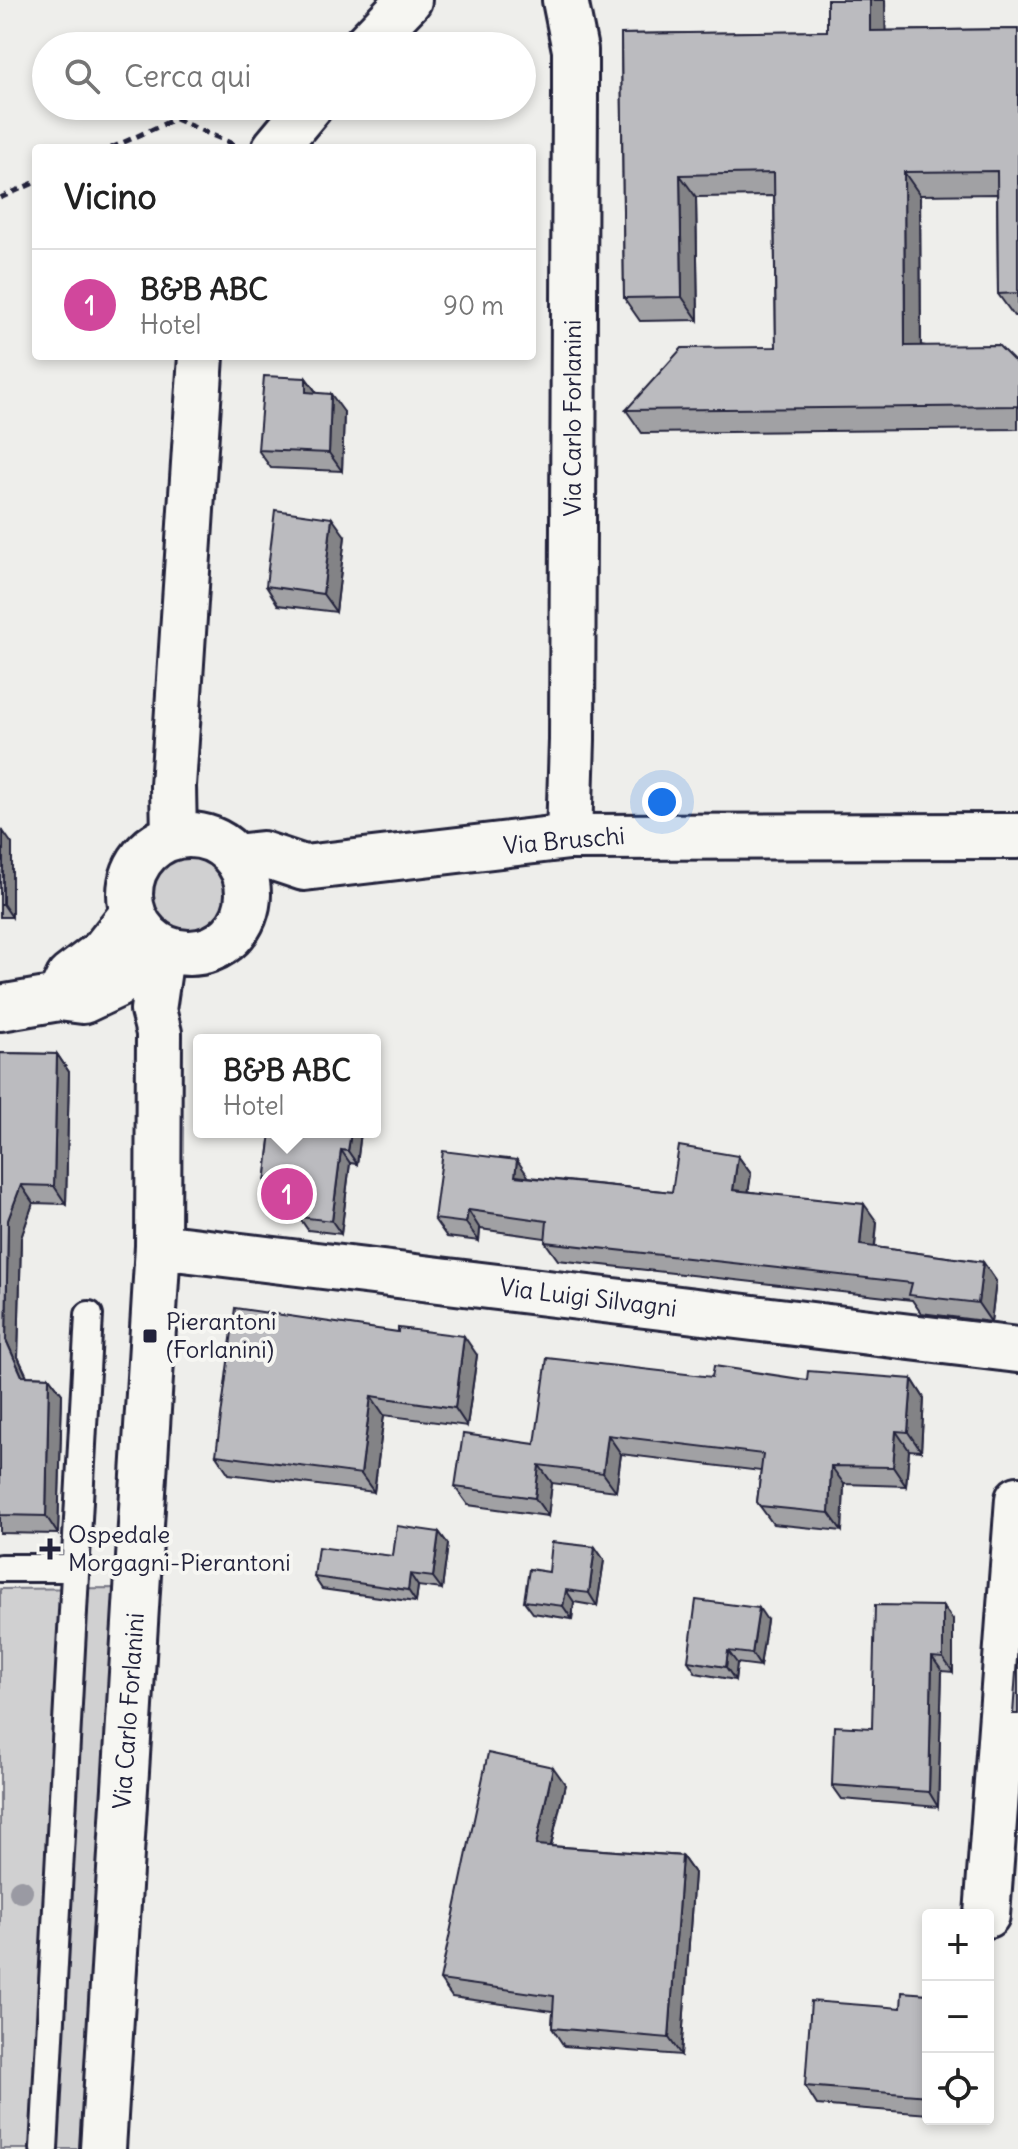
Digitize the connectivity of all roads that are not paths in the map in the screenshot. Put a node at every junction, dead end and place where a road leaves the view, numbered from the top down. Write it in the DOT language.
graph roads {
  1 [pos="409,0"];
  2 [pos="565,0"];
  3 [pos="378,32"];
  4 [pos="298,120"];
  5 [pos="278,144"];
  6 [pos="201,360"];
  7 [pos="1018,836"];
  8 [pos="174,837"];
  9 [pos="569,837"];
  10 [pos="235,857"];
  11 [pos="304,868"];
  12 [pos="244,916"];
  13 [pos="151,935"];
  14 [pos="214,949"];
  15 [pos="0,1008"];
  16 [pos="159,1033"];
  17 [pos="158,1246"];
  18 [pos="89,1315"];
  19 [pos="1018,1350"];
  20 [pos="1018,1499"];
  21 [pos="0,1568"];
  22 [pos="75,1568"];
  23 [pos="1004,1868"];
  24 [pos="989,1909"];
  25 [pos="44,2149"];
  26 [pos="103,2149"];
  1 -- 3 [label="street"];
  2 -- 9 [label="street, Via Carlo Forlanini"];
  4 -- 5 [label="street"];
  6 -- 8 [label="street"];
  7 -- 9 [label="street, Via Bruschi"];
  8 -- 10 [label="street"];
  8 -- 13 [label="street"];
  9 -- 11 [label="street, Via Bruschi"];
  10 -- 11 [label="street"];
  10 -- 12 [label="street"];
  11 -- 12 [label="street"];
  12 -- 14 [label="street"];
  13 -- 14 [label="street"];
  13 -- 15 [label="street"];
  13 -- 16 [label="street, Via Carlo Forlanini"];
  14 -- 16 [label="street"];
  16 -- 17 [label="street, Via Carlo Forlanini"];
  17 -- 19 [label="street, Via Luigi Silvagni"];
  17 -- 26 [label="street, Via Carlo Forlanini"];
  18 -- 22 [label="lane"];
  20 -- 23 [label="street"];
  21 -- 22 [label="lane"];
  22 -- 25 [label="lane"];
  23 -- 24 [label="street"];
}
